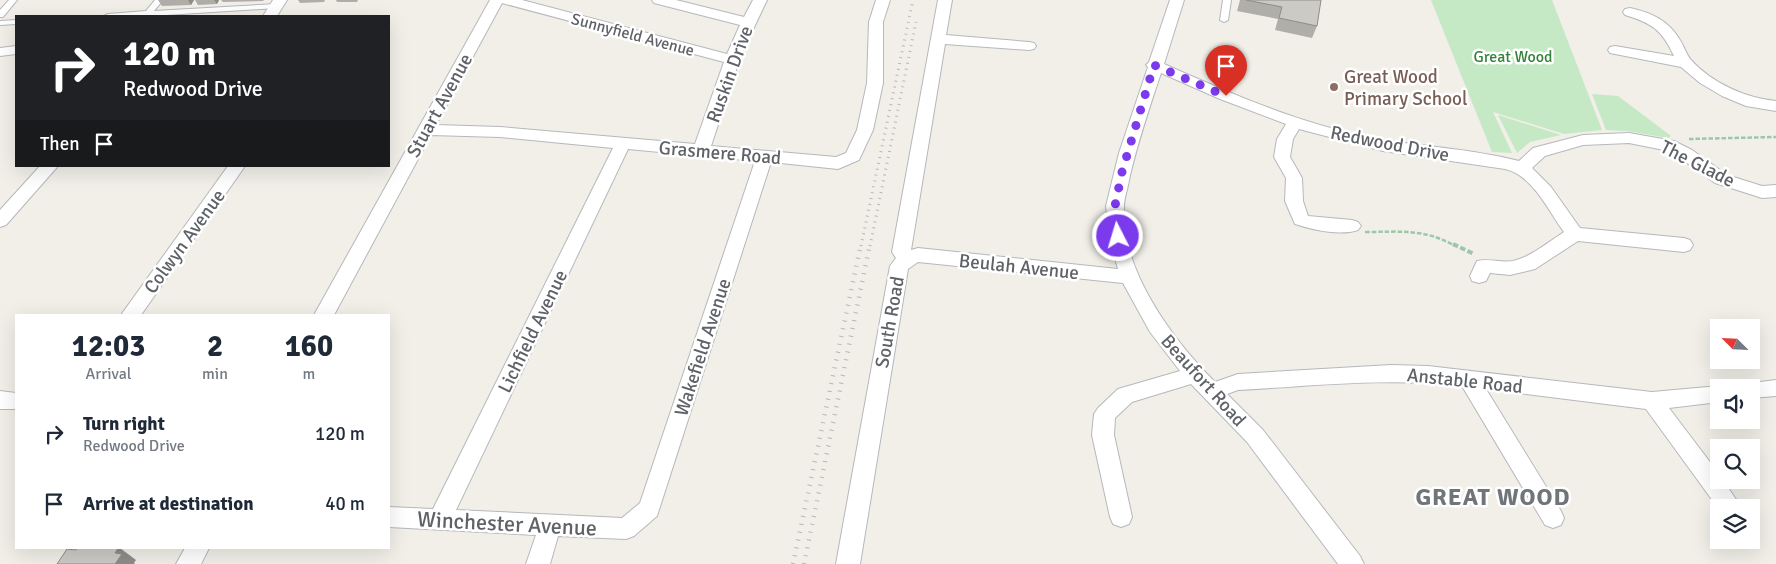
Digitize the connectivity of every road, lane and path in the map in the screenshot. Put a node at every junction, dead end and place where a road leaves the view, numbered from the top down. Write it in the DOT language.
graph roads {
  1 [pos="13,0"];
  2 [pos="159,0"];
  3 [pos="497,0"];
  4 [pos="506,0"];
  5 [pos="659,0"];
  6 [pos="760,0"];
  7 [pos="883,0"];
  8 [pos="945,0"];
  9 [pos="1177,0"];
  10 [pos="1227,0"];
  11 [pos="275,7"];
  12 [pos="1630,12"];
  13 [pos="0,15"];
  14 [pos="147,15"];
  15 [pos="1224,20"];
  16 [pos="15,22"];
  17 [pos="748,22"];
  18 [pos="0,23"];
  19 [pos="938,39"];
  20 [pos="1029,46"];
  21 [pos="15,50"];
  22 [pos="1615,50"];
  23 [pos="0,52"];
  24 [pos="732,60"];
  25 [pos="1685,63"];
  26 [pos="1154,65"];
  27 [pos="1776,106"];
  28 [pos="1295,122"];
  29 [pos="425,130"];
  30 [pos="1776,136"];
  31 [pos="623,143"];
  32 [pos="1668,145"];
  33 [pos="701,150"];
  34 [pos="764,156"];
  35 [pos="49,167"];
  36 [pos="236,167"];
  37 [pos="1522,168"];
  38 [pos="1770,197"];
  39 [pos="0,221"];
  40 [pos="1352,226"];
  41 [pos="1575,234"];
  42 [pos="1684,245"];
  43 [pos="909,257"];
  44 [pos="1479,265"];
  45 [pos="1129,277"];
  46 [pos="131,314"];
  47 [pos="325,314"];
  48 [pos="1195,375"];
  49 [pos="1469,380"];
  50 [pos="1776,388"];
  51 [pos="1760,389"];
  52 [pos="1212,391"];
  53 [pos="1710,395"];
  54 [pos="0,400"];
  55 [pos="15,401"];
  56 [pos="1652,401"];
  57 [pos="1725,499"];
  58 [pos="390,517"];
  59 [pos="1121,517"];
  60 [pos="440,518"];
  61 [pos="1553,518"];
  62 [pos="550,526"];
  63 [pos="626,529"];
  64 [pos="196,549"];
  65 [pos="188,564"];
  66 [pos="538,564"];
  67 [pos="848,564"];
  68 [pos="1352,564"];
  1 -- 13 [label="lane"];
  2 -- 14 [label="lane"];
  3 -- 29 [label="street, Stuart Avenue"];
  4 -- 24 [label="street, Sunnyfield Avenue"];
  5 -- 17 [label="street"];
  6 -- 17 [label="street, Ruskin Drive"];
  7 -- 34 [label="street, Grasmere Road"];
  8 -- 19 [label="street, South Road"];
  9 -- 26 [label="street, Beaufort Road"];
  10 -- 15 [label="lane"];
  11 -- 14 [label="lane"];
  12 -- 25 [label="street"];
  16 -- 18 [label="lane"];
  17 -- 24 [label="street, Ruskin Drive"];
  19 -- 20 [label="street"];
  19 -- 43 [label="street, South Road"];
  21 -- 23 [label="street"];
  22 -- 25 [label="street"];
  24 -- 33 [label="street, Ruskin Drive"];
  25 -- 27 [label="street"];
  26 -- 28 [label="street, Redwood Drive"];
  26 -- 45 [label="street, Beaufort Road"];
  28 -- 37 [label="street, Redwood Drive"];
  28 -- 40 [label="street"];
  29 -- 31 [label="street, Grasmere Road"];
  29 -- 47 [label="street, Stuart Avenue"];
  30 -- 32 [label="path"];
  31 -- 33 [label="street, Grasmere Road"];
  31 -- 60 [label="street, Lichfield Avenue"];
  32 -- 37 [label="street, The Glade"];
  32 -- 38 [label="street, The Glade"];
  33 -- 34 [label="street, Grasmere Road"];
  34 -- 63 [label="street, Wakefield Avenue"];
  35 -- 39 [label="street"];
  36 -- 46 [label="street, Colwyn Avenue"];
  37 -- 41 [label="street"];
  40 -- 44 [label="path"];
  41 -- 42 [label="street"];
  41 -- 44 [label="street"];
  43 -- 45 [label="street, Beulah Avenue"];
  43 -- 67 [label="street, South Road"];
  45 -- 48 [label="street, Beaufort Road"];
  48 -- 52 [label="street, Beaufort Road"];
  48 -- 59 [label="street"];
  49 -- 52 [label="street, Anstable Road"];
  49 -- 56 [label="street, Anstable Road"];
  49 -- 61 [label="street"];
  50 -- 51 [label="street"];
  52 -- 68 [label="street, Beaufort Road"];
  53 -- 56 [label="street, Anstable Road"];
  54 -- 55 [label="street"];
  56 -- 57 [label="street"];
  58 -- 60 [label="street, Winchester Avenue"];
  60 -- 62 [label="street, Winchester Avenue"];
  62 -- 63 [label="street, Winchester Avenue"];
  62 -- 66 [label="street"];
  64 -- 65 [label="street"];
}
